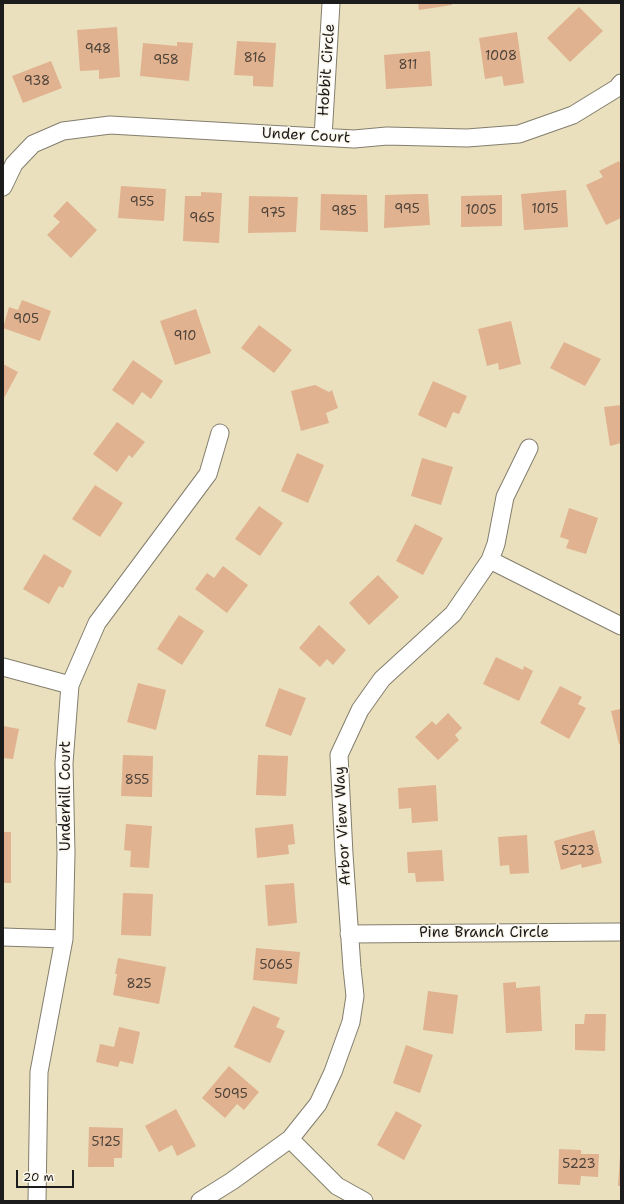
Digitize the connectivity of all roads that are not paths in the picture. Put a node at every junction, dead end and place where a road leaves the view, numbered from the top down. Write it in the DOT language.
graph roads {
  1 [pos="332,3"];
  2 [pos="621,83"];
  3 [pos="322,137"];
  4 [pos="3,187"];
  5 [pos="220,433"];
  6 [pos="529,448"];
  7 [pos="490,560"];
  8 [pos="621,626"];
  9 [pos="3,667"];
  10 [pos="70,685"];
  11 [pos="619,932"];
  12 [pos="350,934"];
  13 [pos="3,937"];
  14 [pos="64,939"];
  15 [pos="290,1139"];
  16 [pos="37,1201"];
  17 [pos="200,1201"];
  18 [pos="364,1201"];
  1 -- 3 [label="street, Hobbit Circle"];
  2 -- 3 [label="street, Under Court"];
  3 -- 4 [label="street, Under Court"];
  5 -- 10 [label="street, Underhill Court"];
  6 -- 7 [label="street, Arbor View Way"];
  7 -- 8 [label="street"];
  7 -- 12 [label="street, Arbor View Way"];
  9 -- 10 [label="street"];
  10 -- 14 [label="street, Underhill Court"];
  11 -- 12 [label="street, Pine Branch Circle"];
  12 -- 15 [label="street, Arbor View Way"];
  13 -- 14 [label="street"];
  14 -- 16 [label="street, Underhill Court"];
  15 -- 17 [label="street, Arbor View Way"];
  15 -- 18 [label="street"];
}
